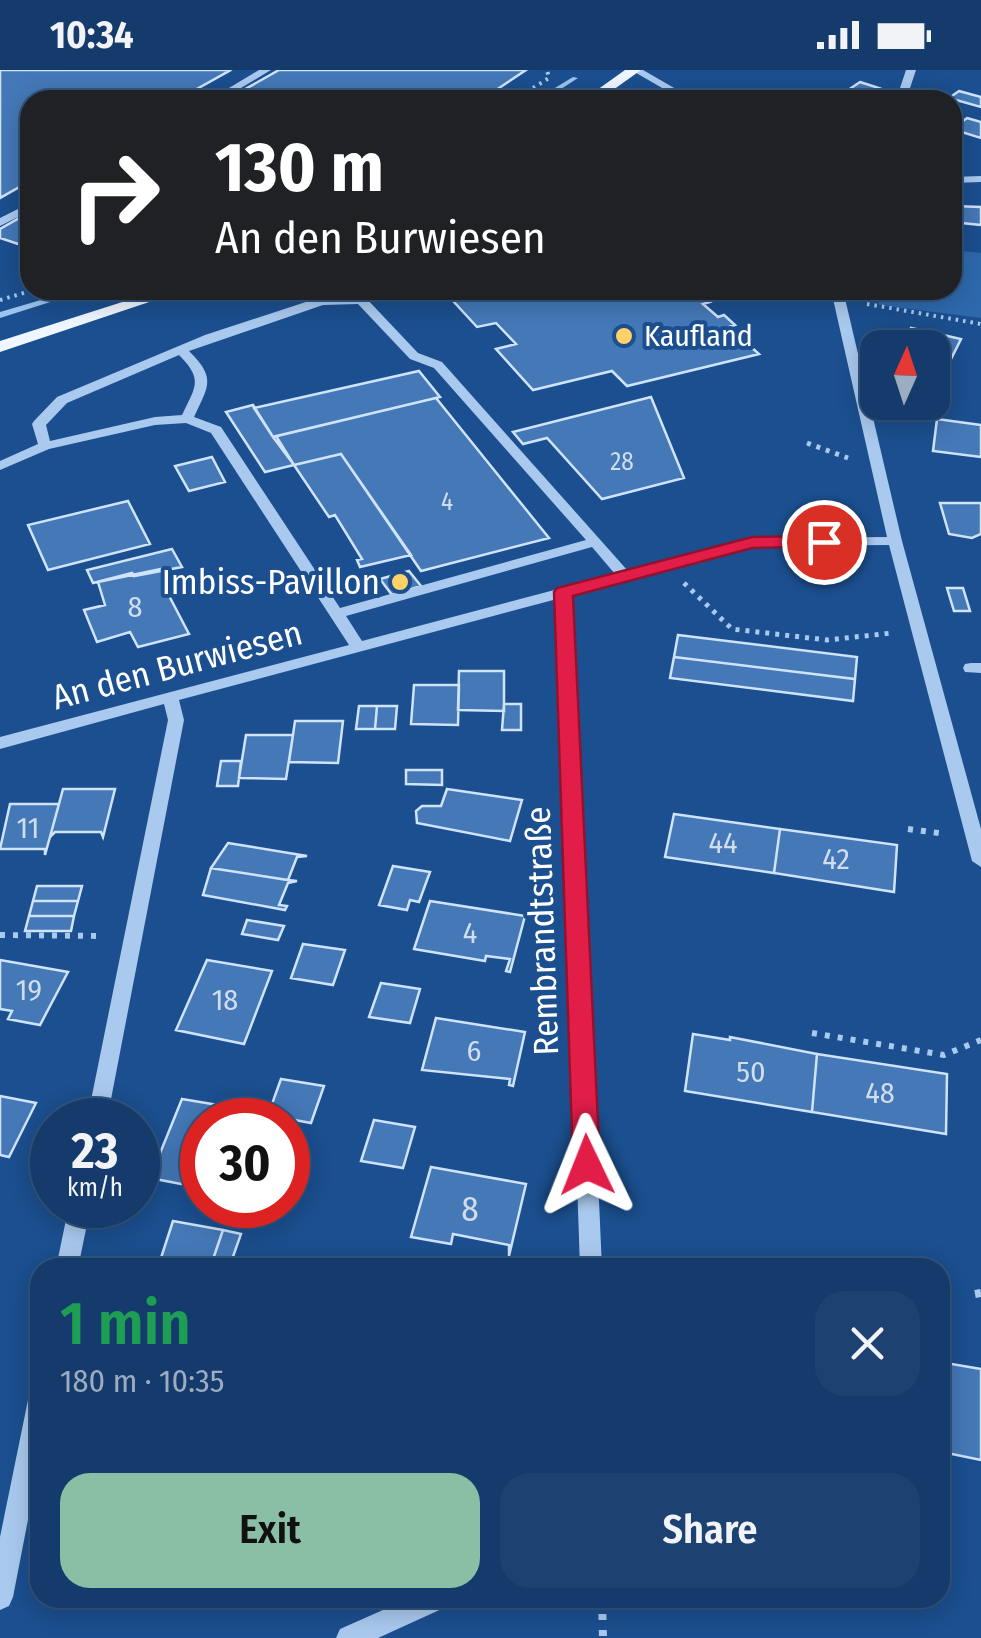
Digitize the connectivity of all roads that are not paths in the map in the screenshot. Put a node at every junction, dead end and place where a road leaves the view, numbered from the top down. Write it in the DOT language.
graph roads {
  1 [pos="266,70"];
  2 [pos="635,70"];
  3 [pos="231,90"];
  4 [pos="605,90"];
  5 [pos="672,90"];
  6 [pos="146,300"];
  7 [pos="840,300"];
  8 [pos="0,347"];
  9 [pos="181,350"];
  10 [pos="187,419"];
  11 [pos="45,446"];
  12 [pos="0,466"];
  13 [pos="895,541"];
  14 [pos="596,542"];
  15 [pos="626,576"];
  16 [pos="564,592"];
  17 [pos="337,614"];
  18 [pos="358,647"];
  19 [pos="170,698"];
  20 [pos="2,737"];
  21 [pos="981,860"];
  22 [pos="101,1098"];
  23 [pos="75,1228"];
  24 [pos="69,1258"];
  25 [pos="591,1258"];
  26 [pos="30,1450"];
  27 [pos="0,1598"];
  28 [pos="415,1608"];
  29 [pos="349,1638"];
  1 -- 3 [label="street"];
  2 -- 4 [label="main road"];
  2 -- 5 [label="street"];
  6 -- 8 [label="main road"];
  7 -- 13 [label="street"];
  9 -- 10 [label="street"];
  9 -- 11 [label="street"];
  9 -- 14 [label="street"];
  10 -- 11 [label="street"];
  10 -- 17 [label="street"];
  11 -- 12 [label="street"];
  13 -- 15 [label="street, An den Burwiesen"];
  13 -- 21 [label="street"];
  14 -- 15 [label="street"];
  14 -- 17 [label="street"];
  15 -- 16 [label="street, An den Burwiesen"];
  16 -- 18 [label="street, An den Burwiesen"];
  16 -- 25 [label="street, Rembrandtstraße"];
  17 -- 18 [label="street"];
  18 -- 19 [label="street, An den Burwiesen"];
  19 -- 20 [label="street, An den Burwiesen"];
  19 -- 22 [label="street"];
  23 -- 24 [label="street"];
  26 -- 27 [label="street"];
  28 -- 29 [label="street"];
}
